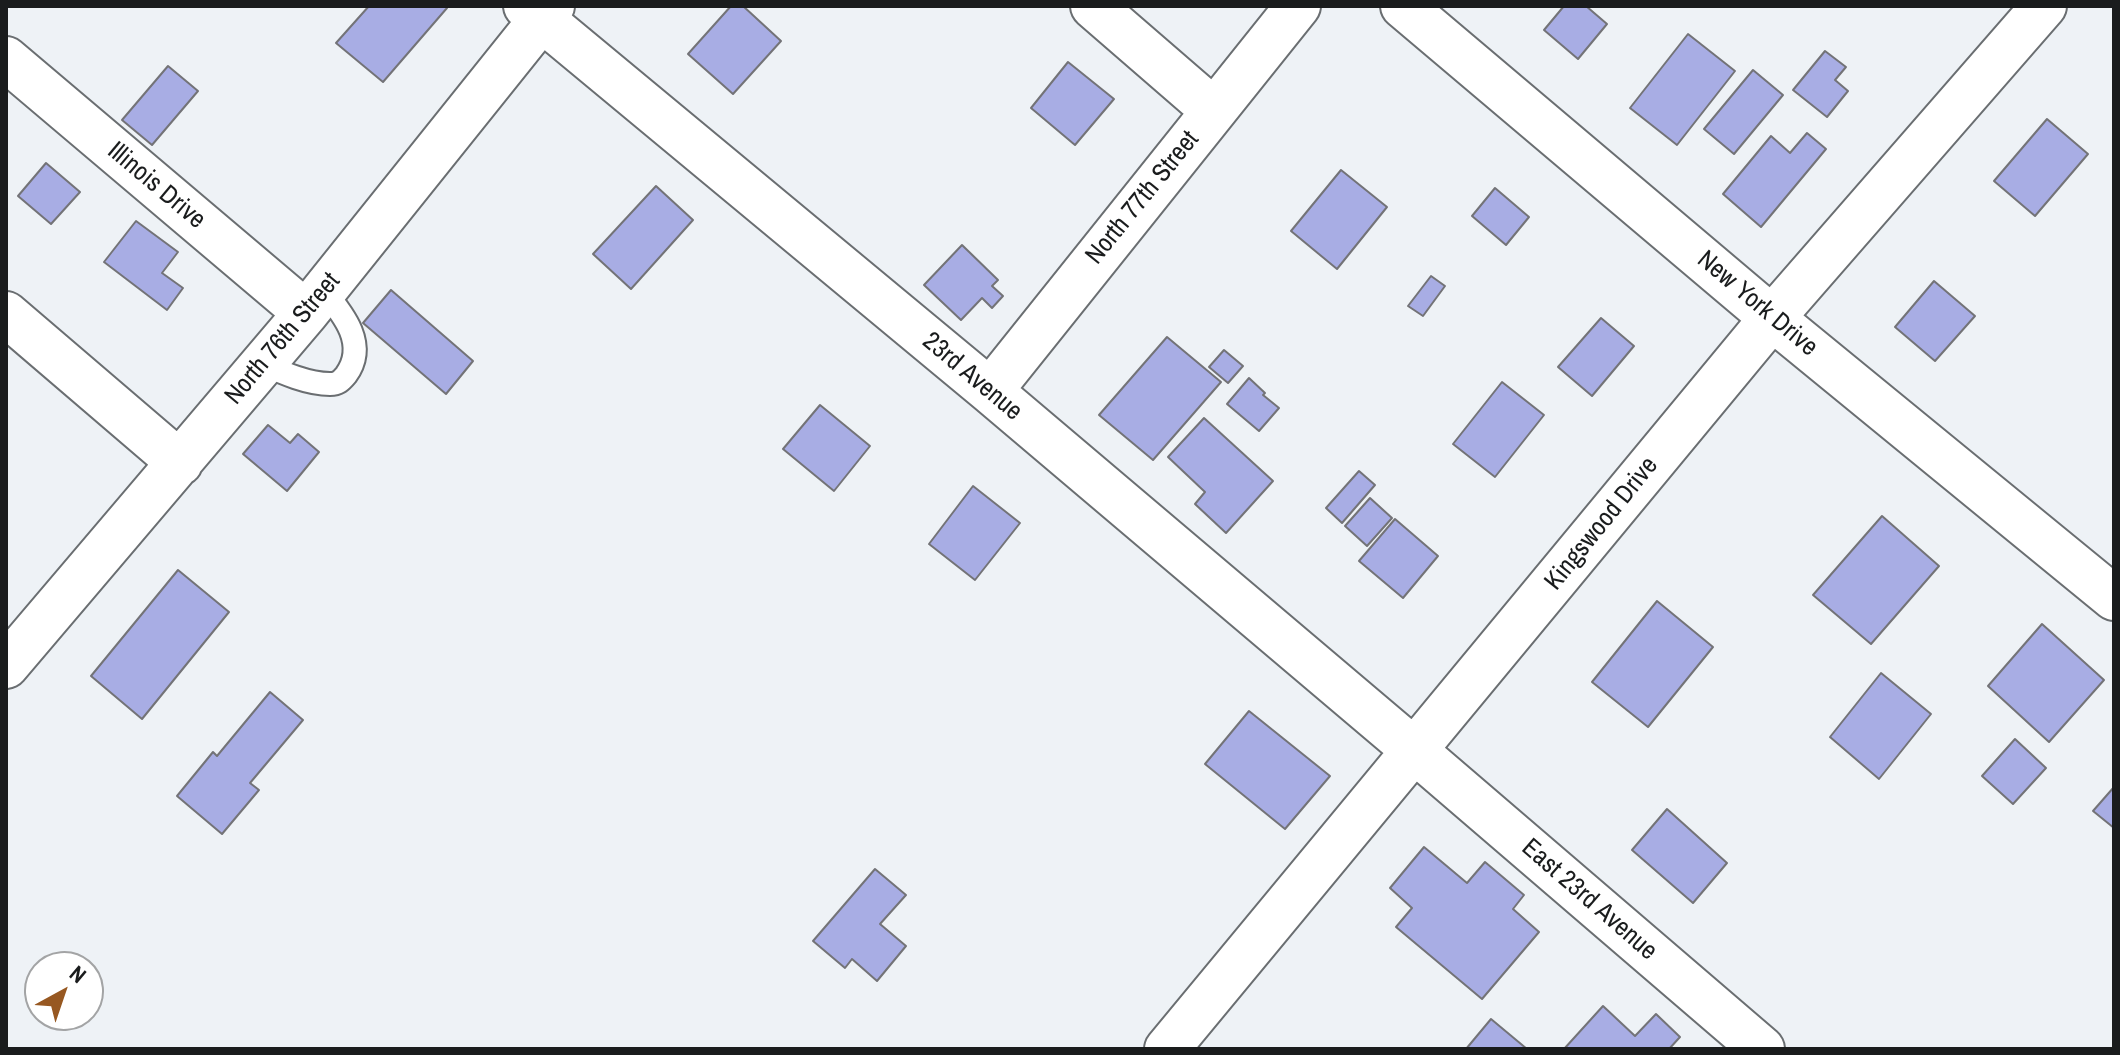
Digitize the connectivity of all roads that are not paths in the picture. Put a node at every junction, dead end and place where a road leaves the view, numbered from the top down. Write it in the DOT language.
graph roads {
  1 [pos="1093,6"];
  2 [pos="1298,6"];
  3 [pos="1403,6"];
  4 [pos="2044,6"];
  5 [pos="540,10"];
  6 [pos="6,59"];
  7 [pos="1213,110"];
  8 [pos="315,302"];
  9 [pos="6,314"];
  10 [pos="1772,318"];
  11 [pos="263,364"];
  12 [pos="990,391"];
  13 [pos="180,463"];
  14 [pos="2114,598"];
  15 [pos="6,666"];
  16 [pos="1415,751"];
  17 [pos="1167,1049"];
  18 [pos="1762,1049"];
  1 -- 7 [label="street"];
  2 -- 7 [label="street, North 77th Street"];
  3 -- 10 [label="street, New York Drive"];
  4 -- 10 [label="street, Kingswood Drive"];
  5 -- 8 [label="street, North 76th Street"];
  5 -- 12 [label="street, 23rd Avenue"];
  6 -- 8 [label="street, Illinois Drive"];
  7 -- 12 [label="street, North 77th Street"];
  8 -- 11 [label="street, North 76th Street"];
  8 -- 11 [label="lane"];
  9 -- 13 [label="street"];
  10 -- 14 [label="street, New York Drive"];
  10 -- 16 [label="street, Kingswood Drive"];
  11 -- 13 [label="street, North 76th Street"];
  12 -- 16 [label="street, 23rd Avenue"];
  13 -- 15 [label="street, North 76th Street"];
  16 -- 17 [label="street, Kingswood Drive"];
  16 -- 18 [label="street, East 23rd Avenue"];
}
